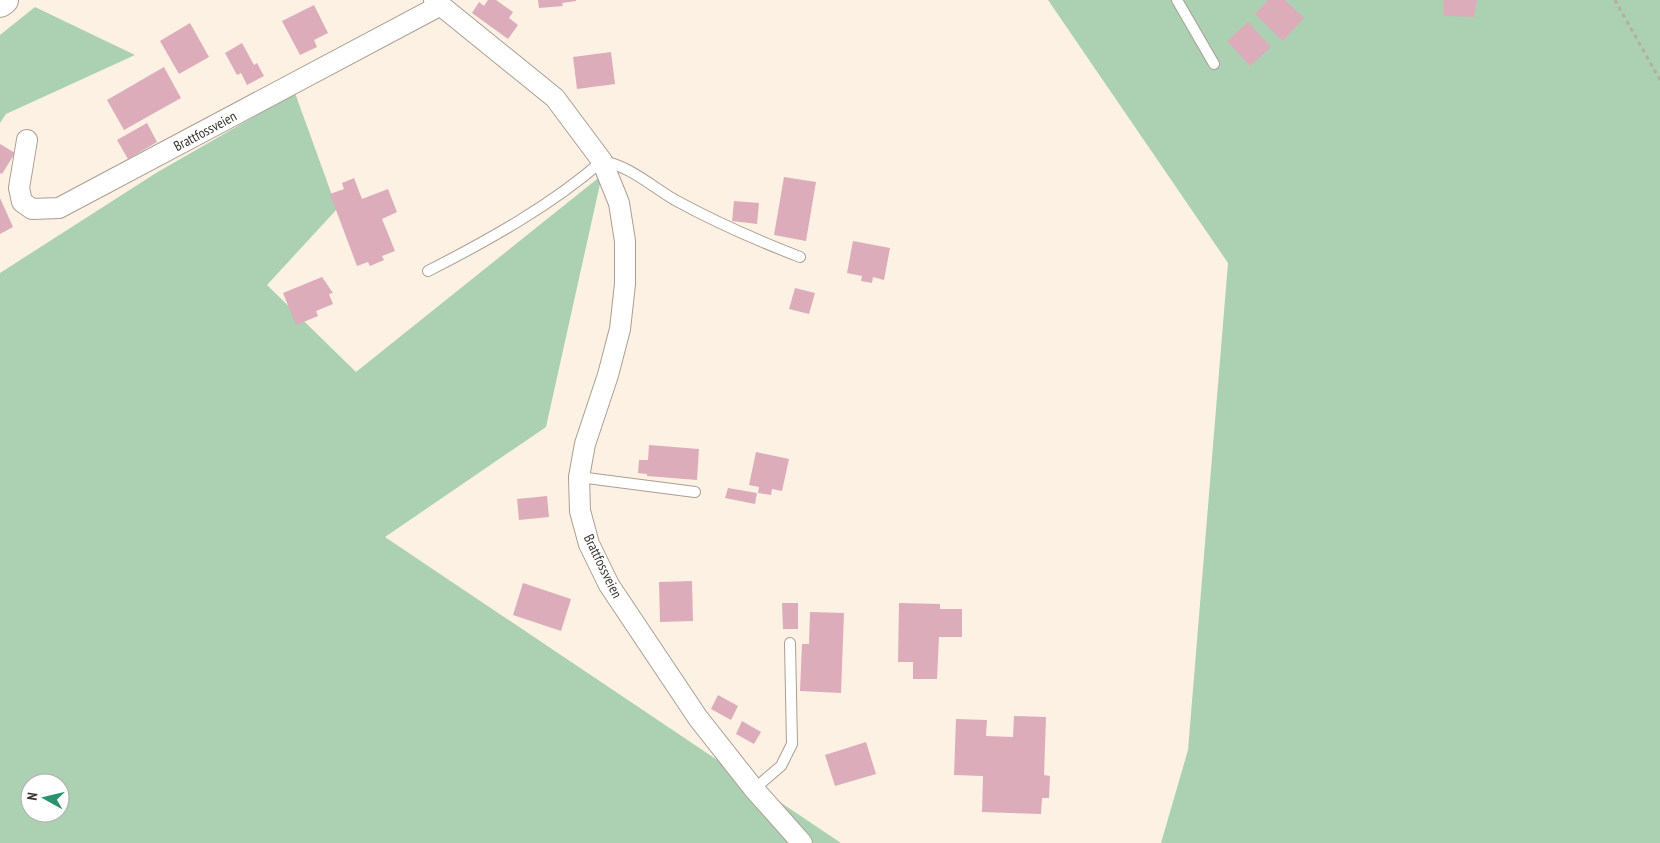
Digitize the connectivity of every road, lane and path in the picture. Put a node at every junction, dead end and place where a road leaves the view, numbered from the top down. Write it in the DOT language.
graph roads {
  1 [pos="4,0"];
  2 [pos="1177,0"];
  3 [pos="1615,0"];
  4 [pos="438,2"];
  5 [pos="0,3"];
  6 [pos="1214,64"];
  7 [pos="1660,80"];
  8 [pos="27,140"];
  9 [pos="602,161"];
  10 [pos="800,257"];
  11 [pos="428,271"];
  12 [pos="579,477"];
  13 [pos="695,492"];
  14 [pos="790,643"];
  15 [pos="754,789"];
  16 [pos="798,838"];
  1 -- 5 [label="main road"];
  2 -- 6 [label="lane"];
  3 -- 7 [label="path"];
  4 -- 8 [label="street, Brattfossveien"];
  4 -- 9 [label="street, Brattfossveien"];
  9 -- 10 [label="lane"];
  9 -- 11 [label="lane"];
  9 -- 12 [label="street, Brattfossveien"];
  12 -- 13 [label="lane"];
  12 -- 15 [label="street, Brattfossveien"];
  14 -- 15 [label="lane"];
  15 -- 16 [label="street, Brattfossveien"];
}
